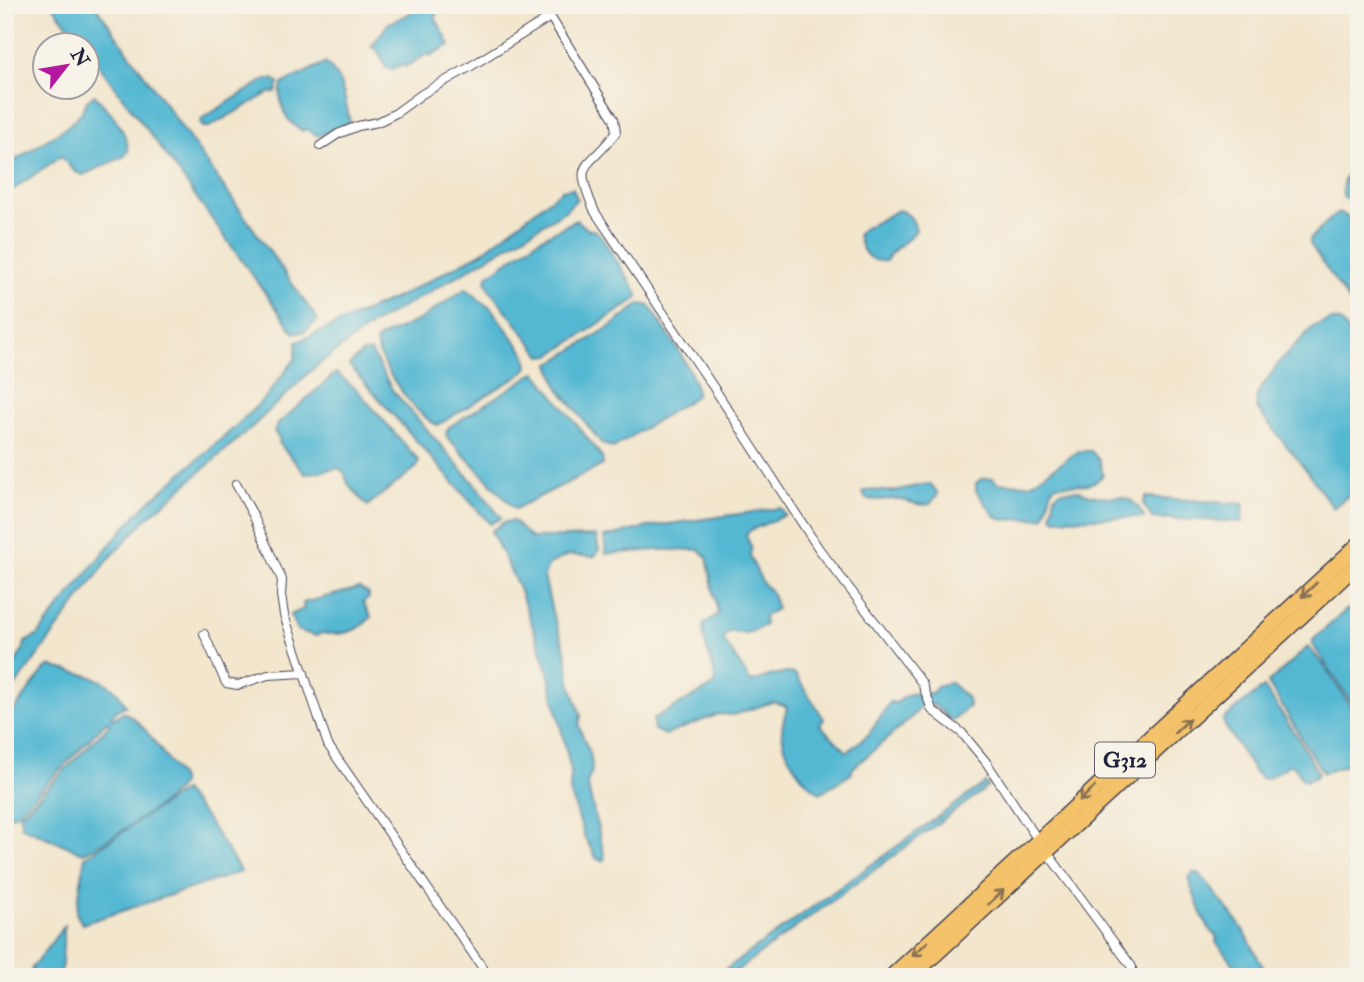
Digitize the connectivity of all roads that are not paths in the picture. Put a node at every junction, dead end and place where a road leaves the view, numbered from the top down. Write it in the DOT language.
graph roads {
  1 [pos="543,5"];
  2 [pos="550,17"];
  3 [pos="320,146"];
  4 [pos="236,484"];
  5 [pos="1359,544"];
  6 [pos="1359,563"];
  7 [pos="204,634"];
  8 [pos="303,673"];
  9 [pos="1042,845"];
  10 [pos="489,977"];
  11 [pos="891,977"];
  12 [pos="911,977"];
  13 [pos="1131,977"];
  1 -- 2 [label="street"];
  2 -- 3 [label="street"];
  2 -- 9 [label="street"];
  4 -- 8 [label="street"];
  5 -- 9 [label="highway, G312, one-way"];
  9 -- 6 [label="highway, G312, one-way"];
  7 -- 8 [label="street"];
  8 -- 10 [label="street"];
  9 -- 11 [label="highway, G312, one-way"];
  12 -- 9 [label="highway, G312, one-way"];
  9 -- 13 [label="street"];
}
